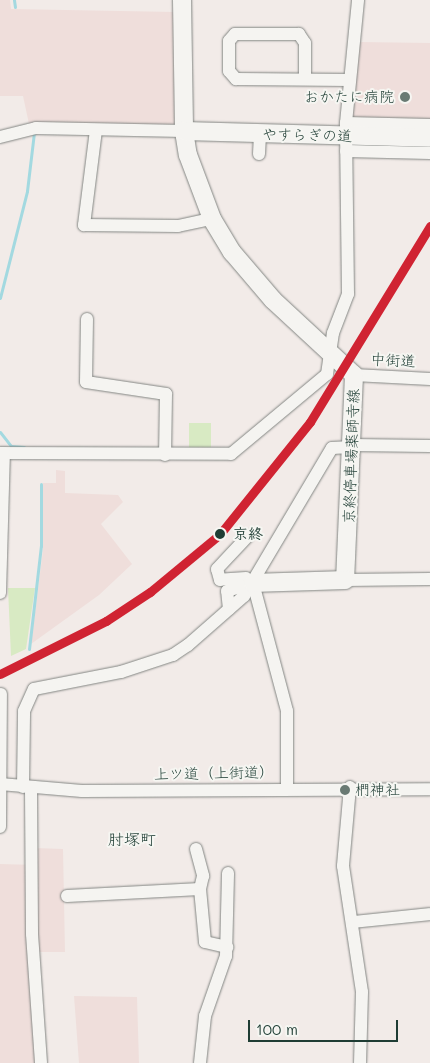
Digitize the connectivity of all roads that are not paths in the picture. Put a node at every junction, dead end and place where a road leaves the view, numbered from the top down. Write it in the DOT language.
graph roads {
  1 [pos="182,0"];
  2 [pos="358,0"];
  3 [pos="305,79"];
  4 [pos="350,80"];
  5 [pos="430,125"];
  6 [pos="96,130"];
  7 [pos="184,132"];
  8 [pos="260,135"];
  9 [pos="0,137"];
  10 [pos="346,137"];
  11 [pos="430,138"];
  12 [pos="430,153"];
  13 [pos="259,154"];
  14 [pos="212,219"];
  15 [pos="88,319"];
  16 [pos="330,356"];
  17 [pos="354,375"];
  18 [pos="430,378"];
  19 [pos="351,446"];
  20 [pos="430,446"];
  21 [pos="2,453"];
  22 [pos="165,455"];
  23 [pos="248,536"];
  24 [pos="430,579"];
  25 [pos="255,580"];
  26 [pos="345,580"];
  27 [pos="0,593"];
  28 [pos="1,694"];
  29 [pos="1,784"];
  30 [pos="350,787"];
  31 [pos="27,788"];
  32 [pos="287,788"];
  33 [pos="430,789"];
  34 [pos="0,827"];
  35 [pos="196,848"];
  36 [pos="228,873"];
  37 [pos="201,884"];
  38 [pos="67,896"];
  39 [pos="430,914"];
  40 [pos="353,922"];
  41 [pos="227,947"];
  42 [pos="42,1063"];
  43 [pos="200,1063"];
  44 [pos="360,1063"];
  1 -- 7 [label="main road, 京終停車場薬師寺線"];
  2 -- 4 [label="street"];
  3 -- 3 [label="street"];
  3 -- 4 [label="street"];
  4 -- 10 [label="street"];
  5 -- 10 [label="street"];
  6 -- 7 [label="street"];
  6 -- 9 [label="street"];
  6 -- 14 [label="street"];
  7 -- 8 [label="main road, やすらぎの道"];
  7 -- 14 [label="main road, 京終停車場薬師寺線"];
  8 -- 10 [label="main road, やすらぎの道"];
  8 -- 13 [label="street"];
  10 -- 11 [label="main road, やすらぎの道"];
  10 -- 12 [label="street"];
  10 -- 16 [label="street"];
  14 -- 16 [label="main road, 京終停車場薬師寺線"];
  15 -- 22 [label="street"];
  16 -- 17 [label="main road, 京終停車場薬師寺線"];
  16 -- 22 [label="street"];
  17 -- 18 [label="street, 中街道"];
  17 -- 19 [label="main road, 京終停車場薬師寺線"];
  19 -- 20 [label="street"];
  19 -- 25 [label="street"];
  19 -- 26 [label="main road, 京終停車場薬師寺線"];
  21 -- 22 [label="street"];
  21 -- 27 [label="street"];
  23 -- 25 [label="street"];
  24 -- 26 [label="street"];
  25 -- 26 [label="main road"];
  25 -- 31 [label="street"];
  25 -- 32 [label="street"];
  28 -- 29 [label="street"];
  29 -- 31 [label="street, 上ツ道（上街道）"];
  29 -- 34 [label="street"];
  30 -- 32 [label="street, 上ツ道（上街道）"];
  30 -- 33 [label="street, 上ツ道（上街道）"];
  30 -- 40 [label="street"];
  31 -- 32 [label="street, 上ツ道（上街道）"];
  31 -- 42 [label="street"];
  35 -- 37 [label="street"];
  36 -- 41 [label="street"];
  37 -- 38 [label="street"];
  37 -- 41 [label="street"];
  39 -- 40 [label="street"];
  40 -- 44 [label="street"];
  41 -- 43 [label="street"];
}
